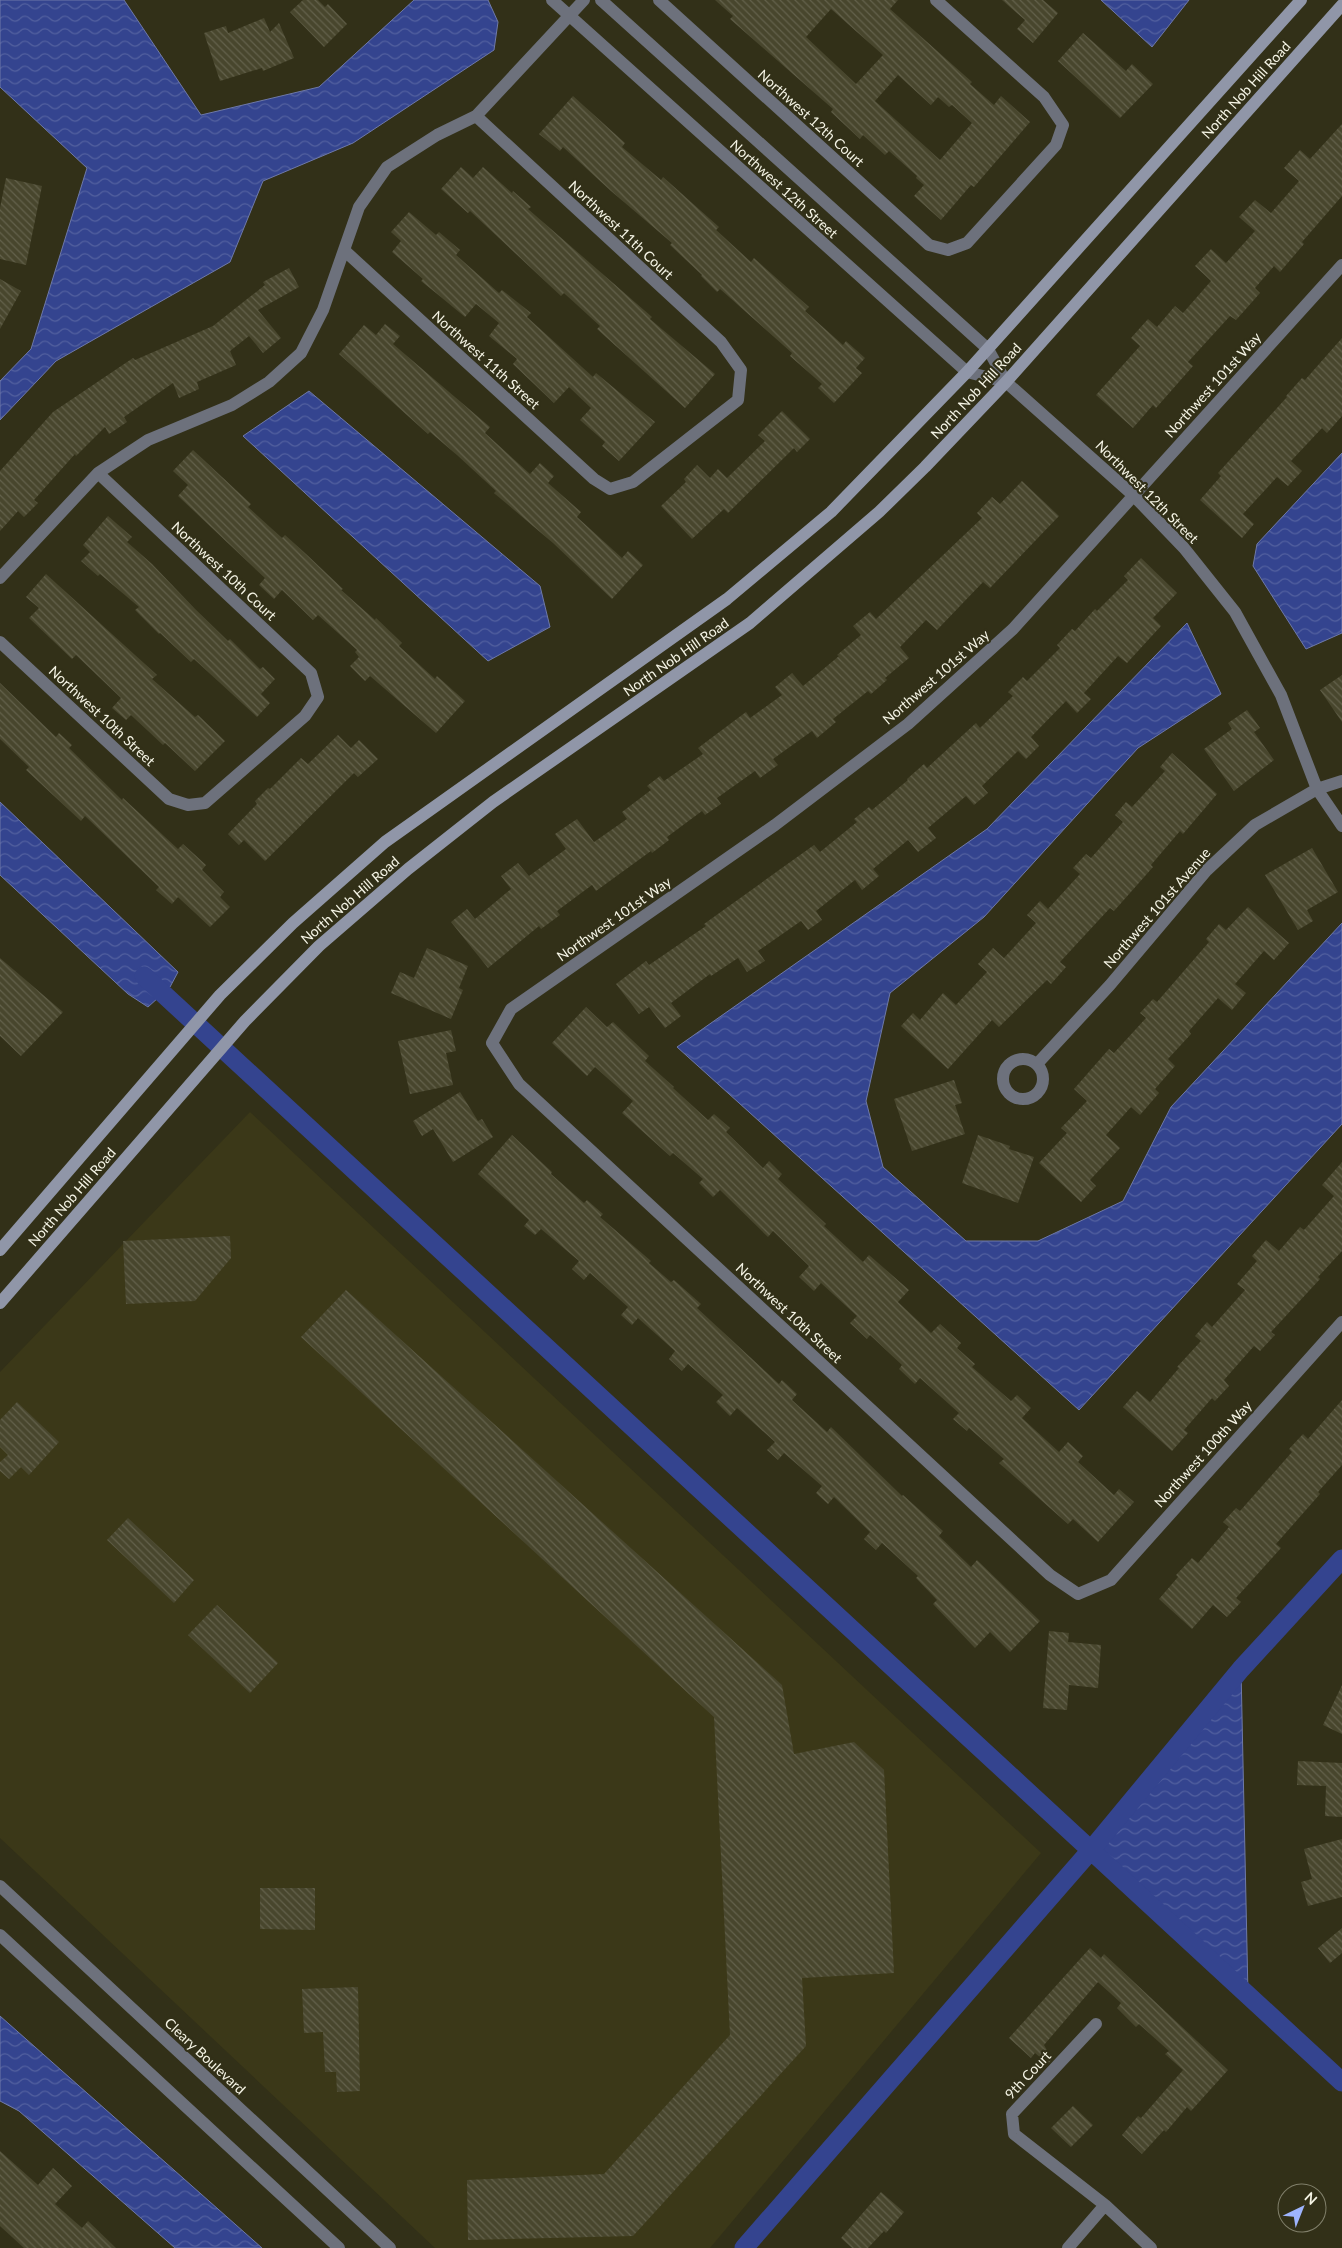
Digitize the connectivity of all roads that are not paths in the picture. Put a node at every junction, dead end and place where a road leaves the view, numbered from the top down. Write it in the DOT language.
graph roads {
  1 [pos="552,0"];
  2 [pos="584,0"];
  3 [pos="601,0"];
  4 [pos="659,0"];
  5 [pos="936,0"];
  6 [pos="1301,0"];
  7 [pos="1342,5"];
  8 [pos="569,16"];
  9 [pos="476,116"];
  10 [pos="345,251"];
  11 [pos="1342,265"];
  12 [pos="988,348"];
  13 [pos="967,372"];
  14 [pos="1006,382"];
  15 [pos="98,473"];
  16 [pos="610,489"];
  17 [pos="1134,495"];
  18 [pos="0,578"];
  19 [pos="0,642"];
  20 [pos="1342,780"];
  21 [pos="1317,789"];
  22 [pos="188,805"];
  23 [pos="1342,826"];
  24 [pos="492,1043"];
  25 [pos="1037,1064"];
  26 [pos="0,1250"];
  27 [pos="0,1303"];
  28 [pos="1342,1322"];
  29 [pos="1078,1594"];
  30 [pos="0,1886"];
  31 [pos="0,1934"];
  32 [pos="1096,2024"];
  33 [pos="1105,2205"];
  34 [pos="339,2248"];
  35 [pos="390,2248"];
  36 [pos="1068,2248"];
  37 [pos="1151,2248"];
  1 -- 8 [label="street, Northwest 12th Street"];
  2 -- 8 [label="street"];
  3 -- 12 [label="street, Northwest 12th Street"];
  4 -- 5 [label="street, Northwest 12th Court"];
  6 -- 12 [label="main road, North Nob Hill Road"];
  7 -- 14 [label="main road, North Nob Hill Road"];
  8 -- 9 [label="street"];
  8 -- 13 [label="street, Northwest 12th Street"];
  9 -- 10 [label="street"];
  9 -- 16 [label="street, Northwest 11th Court"];
  10 -- 15 [label="street"];
  10 -- 16 [label="street, Northwest 11th Street"];
  11 -- 17 [label="street, Northwest 101st Way"];
  12 -- 13 [label="main road, North Nob Hill Road"];
  12 -- 14 [label="street, Northwest 12th Street"];
  13 -- 14 [label="street, Northwest 12th Street"];
  13 -- 26 [label="main road, North Nob Hill Road"];
  14 -- 17 [label="street, Northwest 12th Street"];
  14 -- 27 [label="main road, North Nob Hill Road"];
  15 -- 18 [label="street"];
  15 -- 22 [label="street, Northwest 10th Court"];
  17 -- 21 [label="street, Northwest 12th Street"];
  17 -- 24 [label="street, Northwest 101st Way"];
  19 -- 22 [label="street, Northwest 10th Street"];
  20 -- 21 [label="street, Northwest 101st Avenue"];
  21 -- 23 [label="street, Northwest 12th Street"];
  21 -- 25 [label="street, Northwest 101st Avenue"];
  24 -- 29 [label="street, Northwest 10th Street"];
  28 -- 29 [label="street, Northwest 100th Way"];
  30 -- 35 [label="street, Cleary Boulevard"];
  31 -- 34 [label="street"];
  32 -- 33 [label="street, 9th Court"];
  33 -- 36 [label="street"];
  33 -- 37 [label="street, 9th Court"];
}
